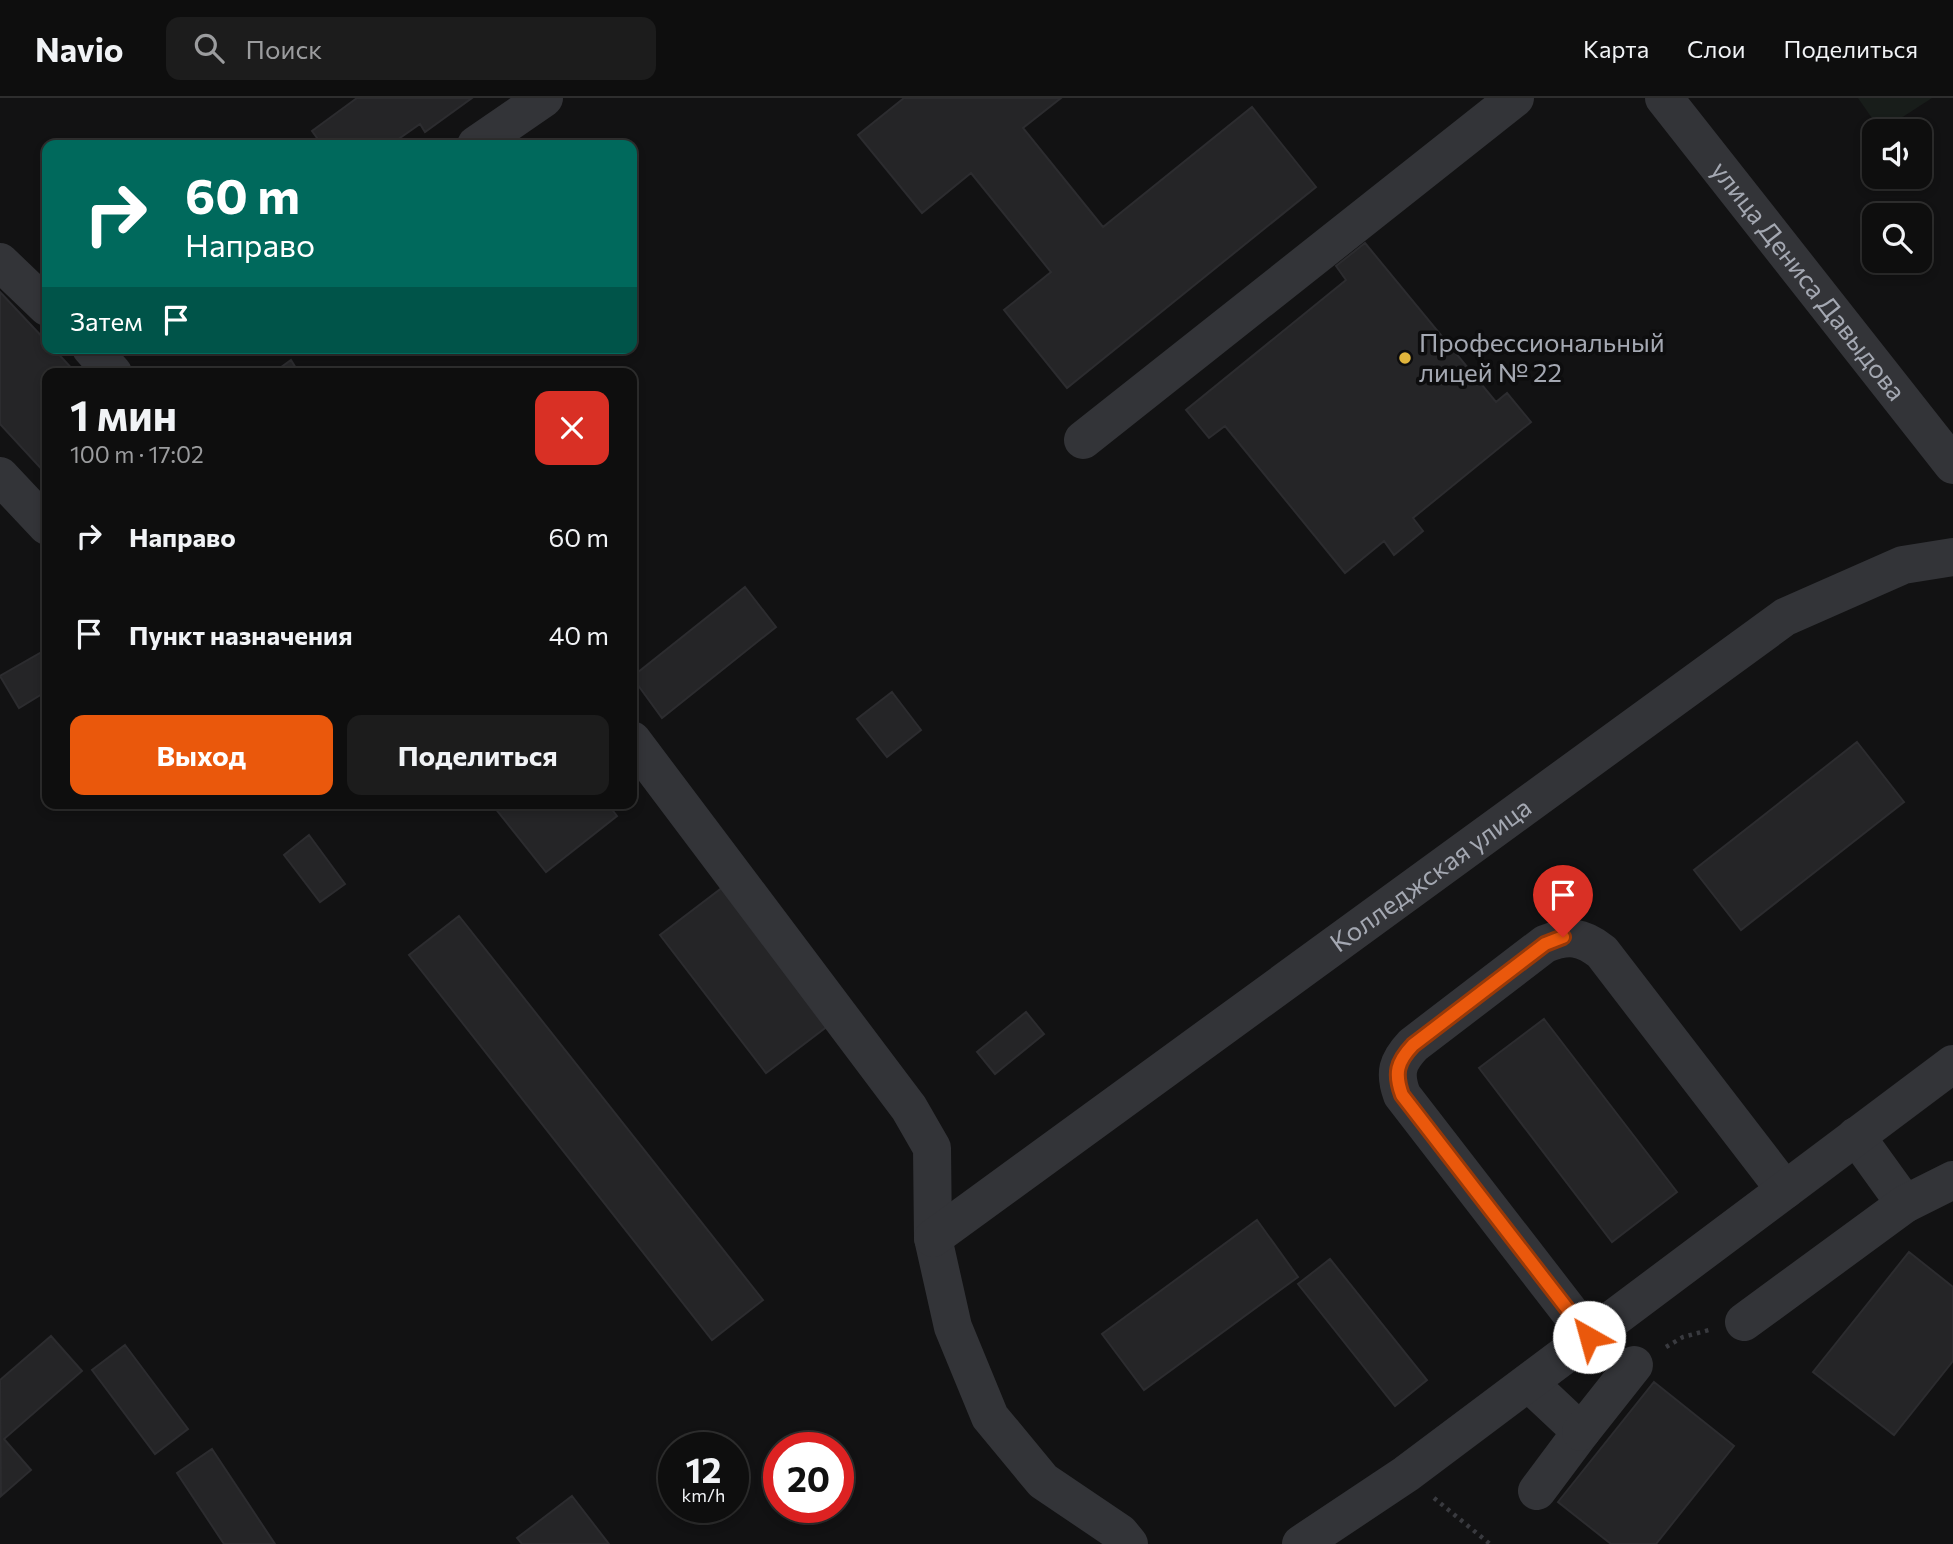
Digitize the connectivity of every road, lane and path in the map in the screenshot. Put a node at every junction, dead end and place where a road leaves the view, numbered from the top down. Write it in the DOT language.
graph roads {
  1 [pos="544,98"];
  2 [pos="1516,98"];
  3 [pos="1664,98"];
  4 [pos="483,140"];
  5 [pos="0,261"];
  6 [pos="42,302"];
  7 [pos="96,354"];
  8 [pos="109,368"];
  9 [pos="1083,440"];
  10 [pos="1953,465"];
  11 [pos="0,476"];
  12 [pos="42,521"];
  13 [pos="1953,557"];
  14 [pos="637,747"];
  15 [pos="1953,1064"];
  16 [pos="1856,1136"];
  17 [pos="1953,1180"];
  18 [pos="1785,1190"];
  19 [pos="1905,1204"];
  20 [pos="933,1238"];
  21 [pos="1744,1322"];
  22 [pos="1589,1337"];
  23 [pos="1634,1365"];
  24 [pos="1529,1382"];
  25 [pos="1581,1432"];
  26 [pos="1406,1474"];
  27 [pos="1537,1491"];
  28 [pos="1129,1544"];
  29 [pos="1301,1544"];
  30 [pos="1490,1544"];
  1 -- 4 [label="street"];
  2 -- 9 [label="street"];
  3 -- 10 [label="street, улица Дениса Давыдова"];
  5 -- 6 [label="street"];
  7 -- 8 [label="street"];
  11 -- 12 [label="street"];
  13 -- 20 [label="street, Колледжская улица"];
  14 -- 20 [label="street"];
  15 -- 16 [label="street"];
  16 -- 18 [label="street"];
  16 -- 19 [label="street"];
  17 -- 19 [label="street"];
  18 -- 22 [label="street"];
  18 -- 22 [label="street"];
  19 -- 21 [label="street"];
  20 -- 28 [label="street"];
  21 -- 23 [label="path"];
  22 -- 24 [label="street"];
  23 -- 25 [label="street"];
  24 -- 25 [label="street"];
  24 -- 26 [label="street"];
  25 -- 27 [label="street"];
  26 -- 29 [label="street"];
  26 -- 30 [label="path"];
}
